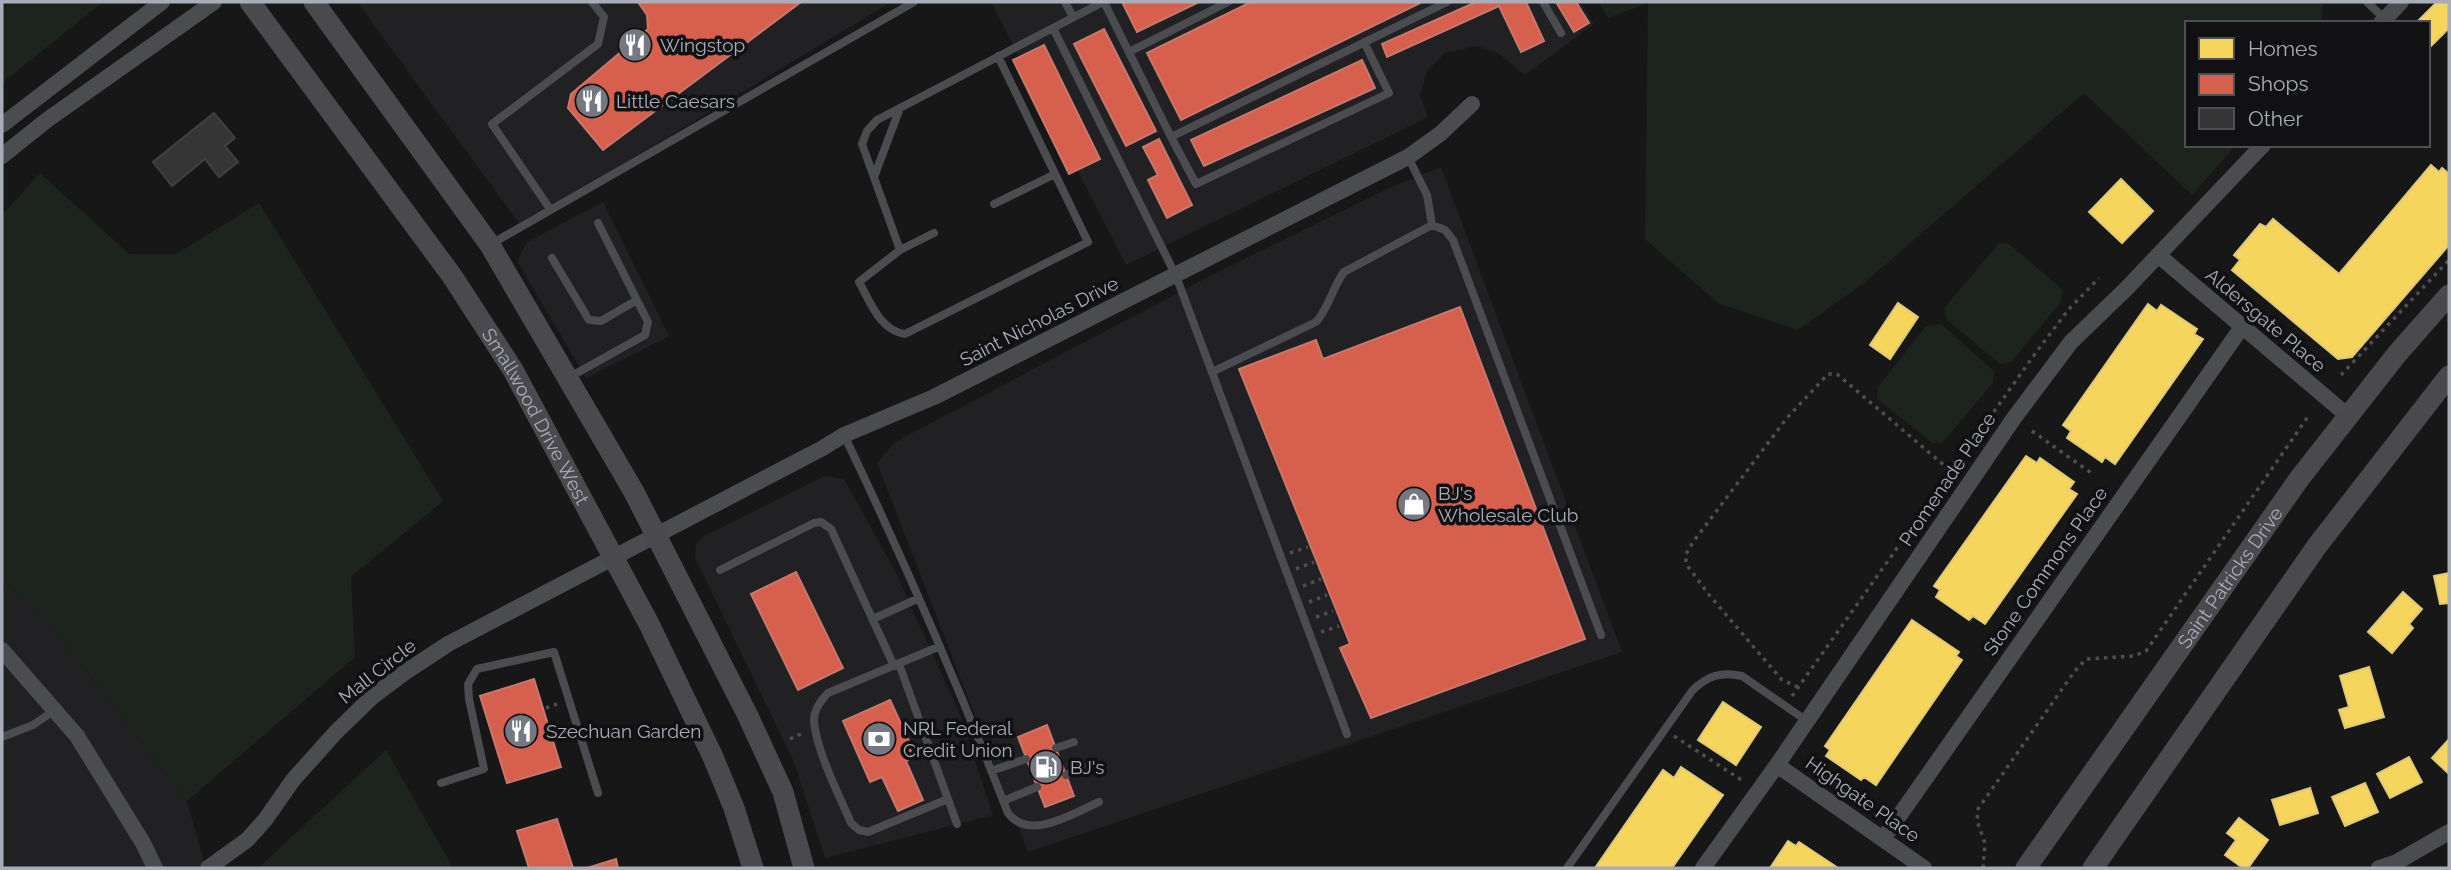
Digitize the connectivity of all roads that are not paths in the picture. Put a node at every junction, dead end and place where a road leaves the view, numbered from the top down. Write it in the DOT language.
graph roads {
  1 [pos="162,2"];
  2 [pos="214,2"];
  3 [pos="250,2"];
  4 [pos="314,2"];
  5 [pos="592,2"];
  6 [pos="914,2"];
  7 [pos="1065,2"];
  8 [pos="1104,2"];
  9 [pos="1228,2"];
  10 [pos="1447,2"];
  11 [pos="1543,2"];
  12 [pos="2367,2"];
  13 [pos="2401,2"];
  14 [pos="1073,17"];
  15 [pos="2383,21"];
  16 [pos="1053,28"];
  17 [pos="1561,33"];
  18 [pos="1364,42"];
  19 [pos="1129,52"];
  20 [pos="998,56"];
  21 [pos="1472,104"];
  22 [pos="900,108"];
  23 [pos="2,125"];
  24 [pos="1171,137"];
  25 [pos="2261,147"];
  26 [pos="2,156"];
  27 [pos="1408,157"];
  28 [pos="1055,174"];
  29 [pos="874,177"];
  30 [pos="994,204"];
  31 [pos="550,209"];
  32 [pos="598,223"];
  33 [pos="1432,225"];
  34 [pos="934,233"];
  35 [pos="490,245"];
  36 [pos="900,250"];
  37 [pos="2158,256"];
  38 [pos="552,258"];
  39 [pos="1176,276"];
  40 [pos="2449,295"];
  41 [pos="637,300"];
  42 [pos="2242,327"];
  43 [pos="1212,372"];
  44 [pos="2449,376"];
  45 [pos="568,378"];
  46 [pos="2348,416"];
  47 [pos="844,435"];
  48 [pos="656,533"];
  49 [pos="613,556"];
  50 [pos="720,570"];
  51 [pos="917,599"];
  52 [pos="873,619"];
  53 [pos="1601,635"];
  54 [pos="938,647"];
  55 [pos="2,650"];
  56 [pos="896,665"];
  57 [pos="55,710"];
  58 [pos="1807,721"];
  59 [pos="1347,734"];
  60 [pos="2,737"];
  61 [pos="1074,742"];
  62 [pos="1056,748"];
  63 [pos="1026,759"];
  64 [pos="1777,765"];
  65 [pos="1085,768"];
  66 [pos="991,771"];
  67 [pos="1066,775"];
  68 [pos="442,783"];
  69 [pos="1037,787"];
  70 [pos="598,793"];
  71 [pos="948,799"];
  72 [pos="1003,801"];
  73 [pos="1099,802"];
  74 [pos="957,824"];
  75 [pos="2449,832"];
  76 [pos="1883,839"];
  77 [pos="155,868"];
  78 [pos="208,868"];
  79 [pos="753,868"];
  80 [pos="804,868"];
  81 [pos="1567,868"];
  82 [pos="1703,868"];
  83 [pos="1924,868"];
  84 [pos="2026,868"];
  85 [pos="2093,868"];
  86 [pos="2379,868"];
  1 -- 23 [label="street"];
  2 -- 26 [label="street"];
  3 -- 49 [label="main road, Smallwood Drive West"];
  4 -- 35 [label="main road"];
  5 -- 31 [label="lane"];
  6 -- 31 [label="lane"];
  7 -- 14 [label="lane"];
  8 -- 14 [label="lane"];
  8 -- 19 [label="lane"];
  9 -- 19 [label="lane"];
  10 -- 18 [label="lane"];
  11 -- 17 [label="lane"];
  12 -- 15 [label="lane"];
  13 -- 15 [label="street"];
  14 -- 16 [label="lane"];
  16 -- 20 [label="lane"];
  16 -- 39 [label="lane"];
  18 -- 24 [label="lane"];
  18 -- 24 [label="lane"];
  19 -- 24 [label="lane"];
  20 -- 22 [label="lane"];
  20 -- 28 [label="lane"];
  21 -- 27 [label="street, Saint Nicholas Drive"];
  22 -- 29 [label="lane"];
  22 -- 29 [label="lane"];
  25 -- 37 [label="street, Promenade Place"];
  27 -- 33 [label="lane"];
  27 -- 39 [label="street, Saint Nicholas Drive"];
  28 -- 30 [label="lane"];
  28 -- 36 [label="lane"];
  29 -- 36 [label="lane"];
  31 -- 35 [label="lane"];
  32 -- 41 [label="lane"];
  33 -- 43 [label="lane"];
  33 -- 53 [label="lane"];
  34 -- 36 [label="lane"];
  35 -- 45 [label="main road"];
  37 -- 42 [label="street, Aldersgate Place"];
  37 -- 58 [label="street, Promenade Place"];
  38 -- 41 [label="lane"];
  39 -- 43 [label="lane"];
  39 -- 47 [label="street, Saint Nicholas Drive"];
  40 -- 46 [label="main road, Saint Patricks Drive"];
  41 -- 45 [label="lane"];
  42 -- 46 [label="street, Aldersgate Place"];
  42 -- 76 [label="street, Stone Commons Place"];
  43 -- 59 [label="lane"];
  44 -- 85 [label="main road"];
  45 -- 48 [label="main road"];
  46 -- 84 [label="main road, Saint Patricks Drive"];
  47 -- 48 [label="street, Saint Nicholas Drive"];
  47 -- 51 [label="lane"];
  48 -- 49 [label="street, Saint Nicholas Drive"];
  48 -- 80 [label="main road"];
  49 -- 78 [label="street, Mall Circle"];
  49 -- 79 [label="main road, Smallwood Drive West"];
  50 -- 52 [label="lane"];
  51 -- 52 [label="lane"];
  51 -- 54 [label="lane"];
  52 -- 56 [label="lane"];
  54 -- 56 [label="lane"];
  54 -- 66 [label="lane"];
  55 -- 57 [label="street"];
  56 -- 71 [label="lane"];
  56 -- 71 [label="lane"];
  57 -- 60 [label="lane"];
  57 -- 77 [label="street"];
  58 -- 64 [label="street, Promenade Place"];
  58 -- 81 [label="lane"];
  61 -- 62 [label="lane"];
  63 -- 66 [label="lane"];
  64 -- 76 [label="street, Highgate Place"];
  64 -- 82 [label="street, Promenade Place"];
  65 -- 67 [label="lane"];
  66 -- 72 [label="lane"];
  68 -- 70 [label="lane"];
  69 -- 72 [label="lane"];
  71 -- 74 [label="lane"];
  72 -- 73 [label="lane"];
  75 -- 86 [label="street"];
  76 -- 83 [label="street, Highgate Place"];
}
